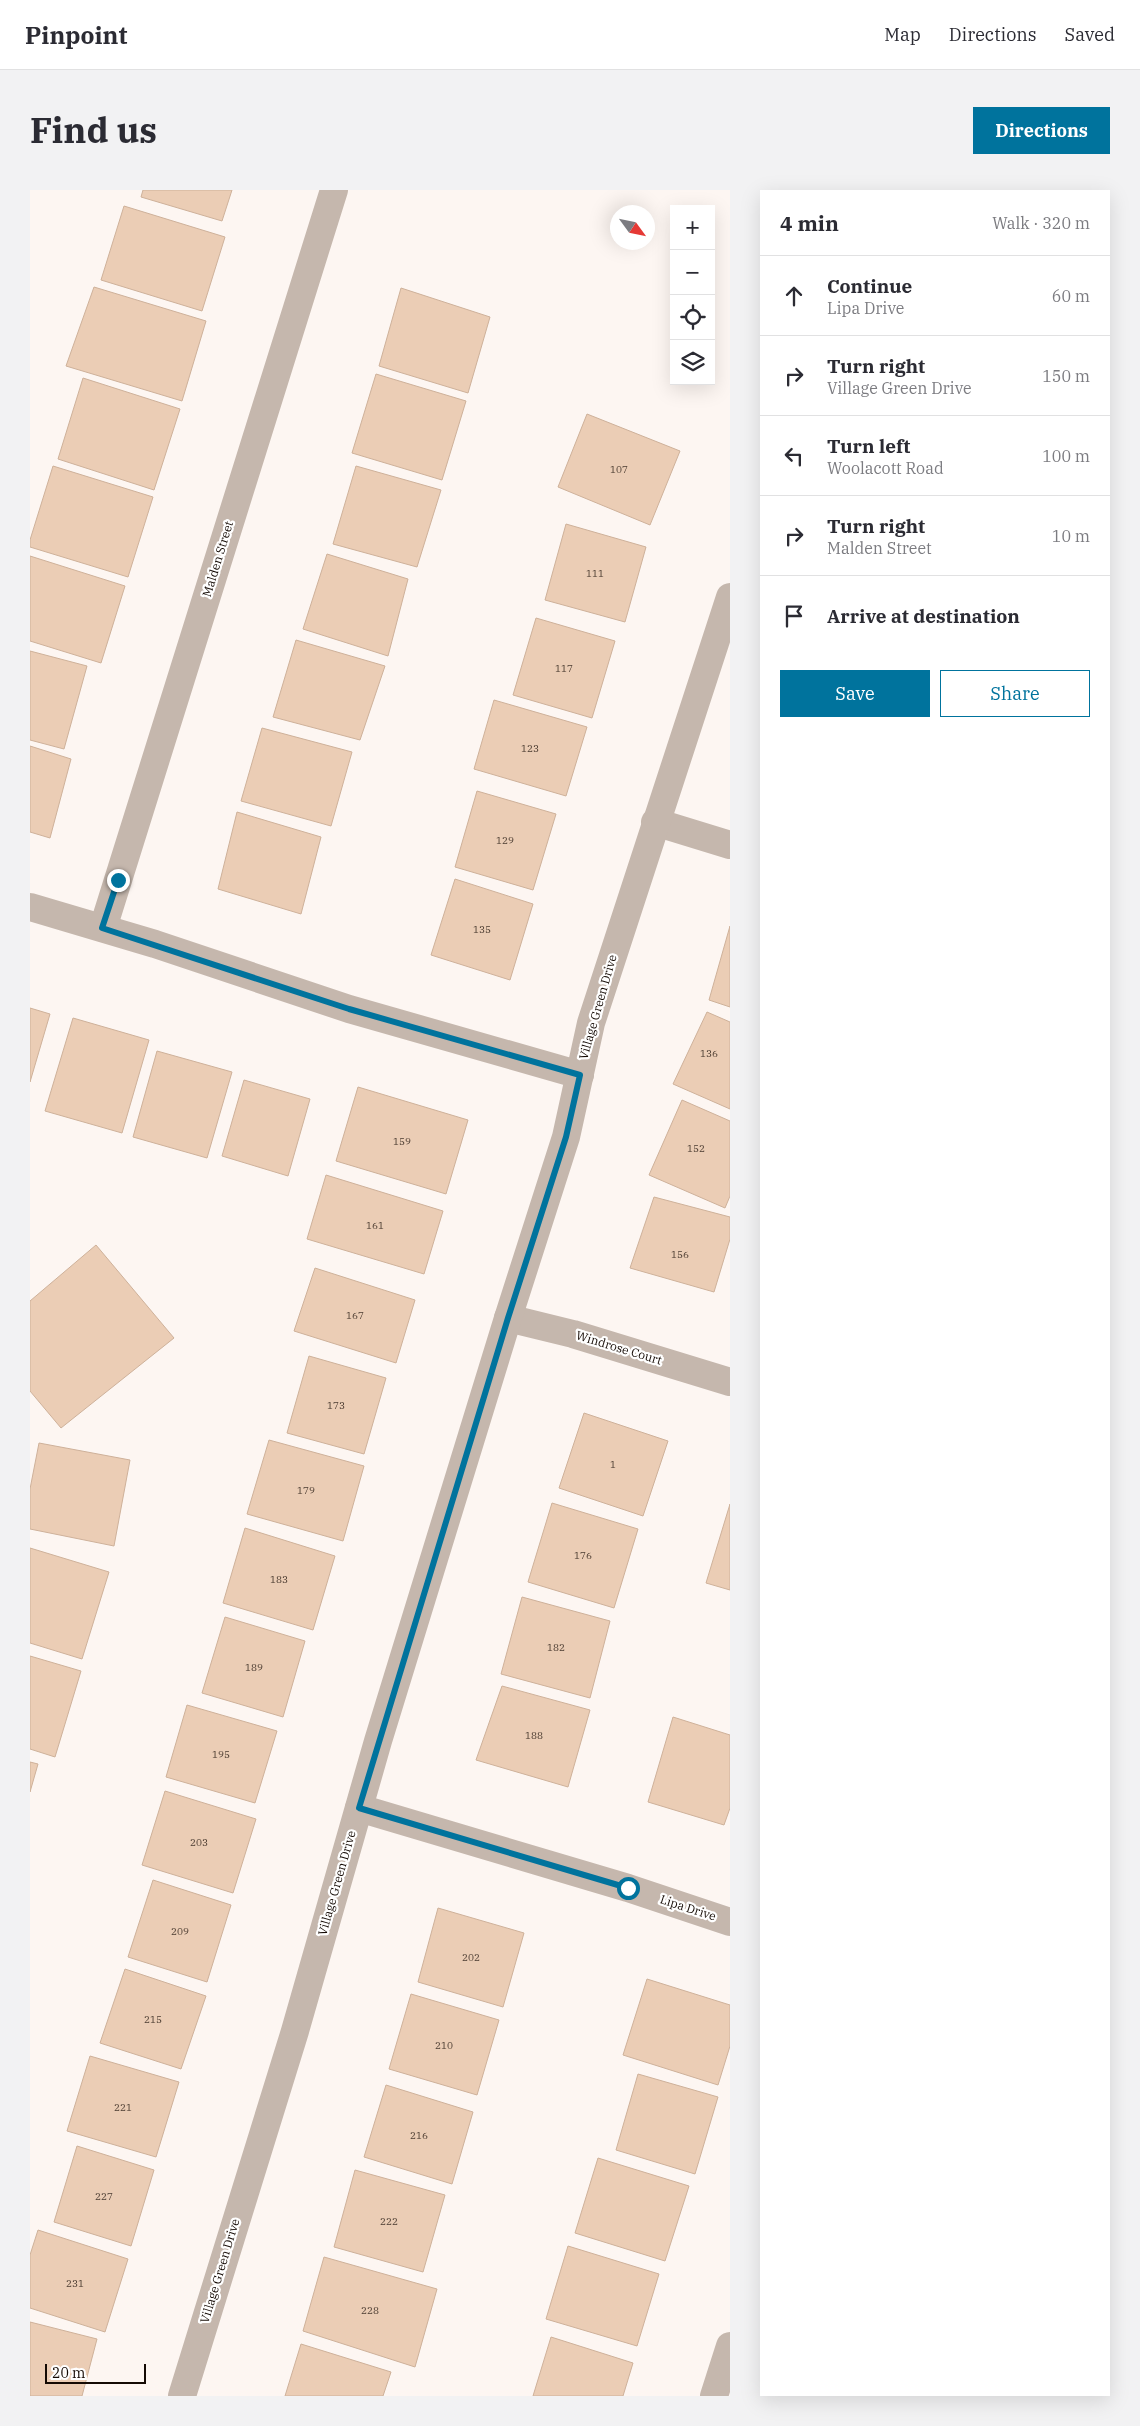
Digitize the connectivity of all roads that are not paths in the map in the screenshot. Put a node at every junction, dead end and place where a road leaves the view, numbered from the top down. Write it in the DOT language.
graph roads {
  1 [pos="334,190"];
  2 [pos="730,597"];
  3 [pos="655,822"];
  4 [pos="730,845"];
  5 [pos="30,907"];
  6 [pos="102,928"];
  7 [pos="580,1075"];
  8 [pos="508,1318"];
  9 [pos="730,1382"];
  10 [pos="359,1808"];
  11 [pos="730,1922"];
  12 [pos="730,2346"];
  13 [pos="182,2396"];
  14 [pos="714,2396"];
  1 -- 6 [label="street, Malden Street"];
  2 -- 3 [label="street, Village Green Drive"];
  3 -- 4 [label="street"];
  3 -- 7 [label="street, Village Green Drive"];
  5 -- 6 [label="street"];
  6 -- 7 [label="street"];
  7 -- 8 [label="street, Village Green Drive"];
  8 -- 9 [label="street, Windrose Court"];
  8 -- 10 [label="street, Village Green Drive"];
  10 -- 11 [label="street, Lipa Drive"];
  10 -- 13 [label="street, Village Green Drive"];
  12 -- 14 [label="street"];
}
